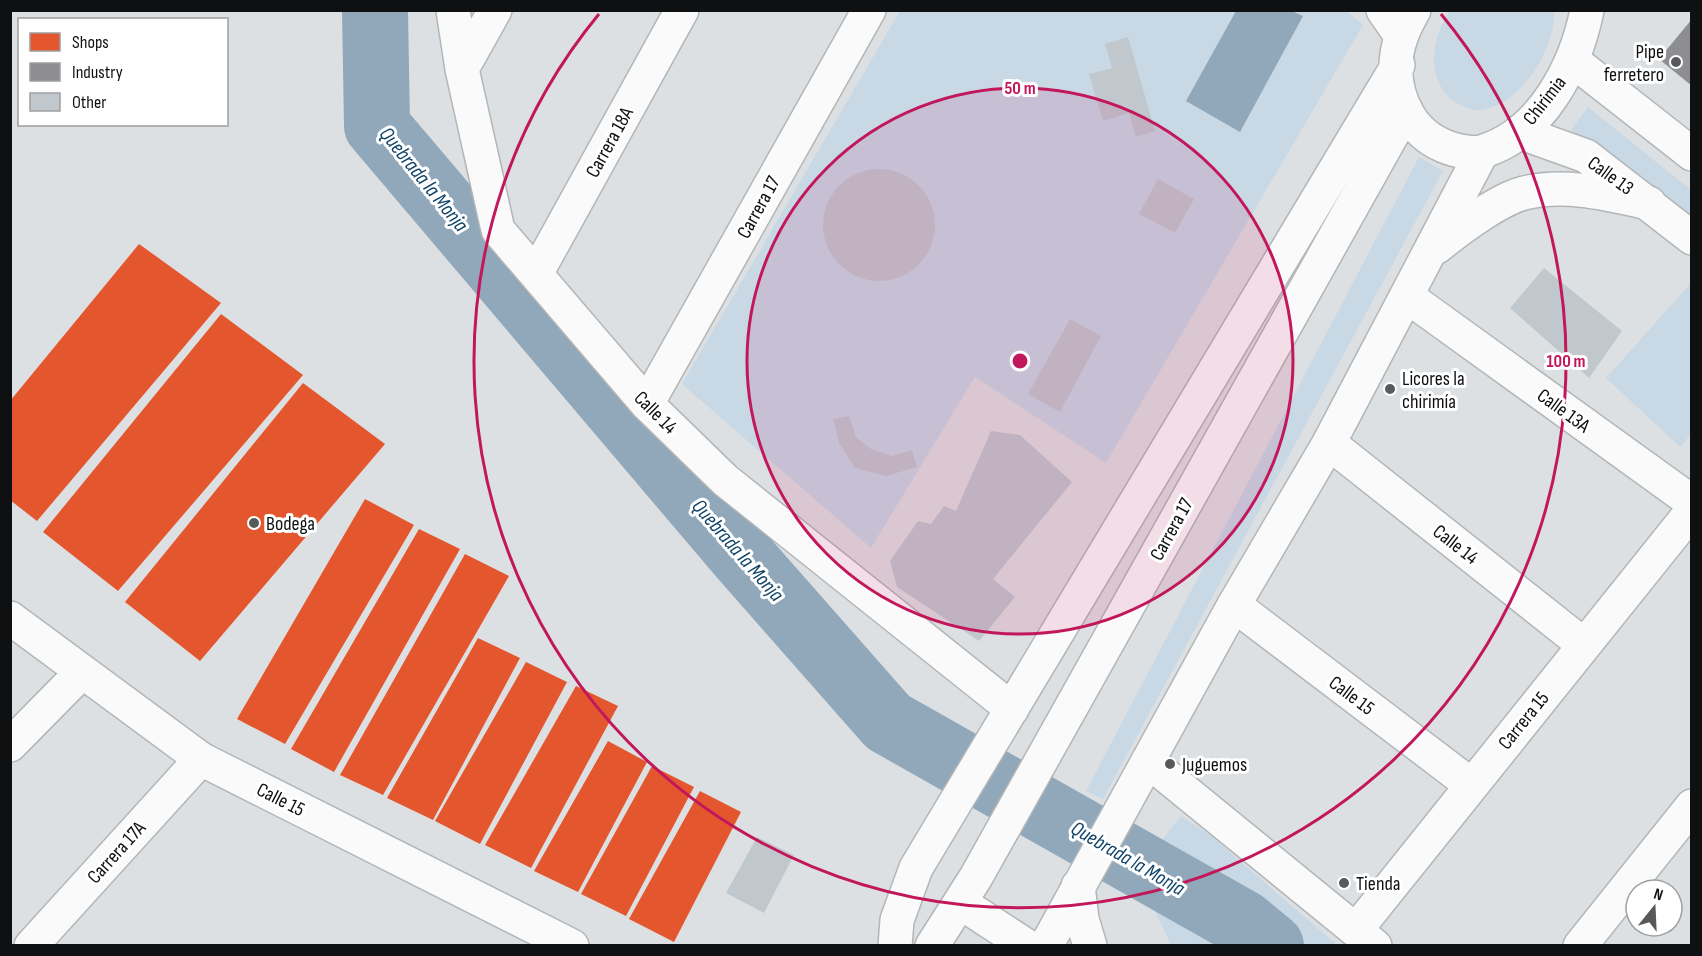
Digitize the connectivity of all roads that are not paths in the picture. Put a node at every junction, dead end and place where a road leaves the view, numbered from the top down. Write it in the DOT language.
graph roads {
  1 [pos="453,10"];
  2 [pos="495,10"];
  3 [pos="682,10"];
  4 [pos="869,10"];
  5 [pos="1587,15"];
  6 [pos="1399,30"];
  7 [pos="1572,60"];
  8 [pos="462,69"];
  9 [pos="1406,110"];
  10 [pos="1519,132"];
  11 [pos="1482,152"];
  12 [pos="1692,154"];
  13 [pos="1649,203"];
  14 [pos="1692,238"];
  15 [pos="1426,255"];
  16 [pos="536,274"];
  17 [pos="1408,297"];
  18 [pos="647,404"];
  19 [pos="1329,443"];
  20 [pos="1692,502"];
  21 [pos="1692,511"];
  22 [pos="1234,605"];
  23 [pos="10,618"];
  24 [pos="1584,645"];
  25 [pos="81,673"];
  26 [pos="1007,718"];
  27 [pos="10,745"];
  28 [pos="201,759"];
  29 [pos="1148,761"];
  30 [pos="1470,784"];
  31 [pos="1692,806"];
  32 [pos="1081,880"];
  33 [pos="962,903"];
  34 [pos="1366,938"];
  35 [pos="31,945"];
  36 [pos="572,945"];
  37 [pos="895,945"];
  38 [pos="932,945"];
  39 [pos="1027,945"];
  40 [pos="1046,945"];
  41 [pos="1090,945"];
  42 [pos="1580,945"];
  1 -- 8 [label="street, Calle 14"];
  2 -- 8 [label="street"];
  3 -- 16 [label="street, Carrera 18A"];
  4 -- 18 [label="street, Carrera 17"];
  5 -- 7 [label="street, Chirimia"];
  6 -- 9 [label="street"];
  6 -- 26 [label="street"];
  7 -- 10 [label="street, Chirimia"];
  7 -- 12 [label="street"];
  8 -- 16 [label="street, Calle 14"];
  9 -- 11 [label="street"];
  9 -- 33 [label="street, Carrera 17"];
  10 -- 11 [label="street, Chirimia"];
  10 -- 13 [label="street, Calle 13"];
  11 -- 15 [label="street"];
  13 -- 14 [label="street, Calle 13"];
  13 -- 15 [label="street"];
  15 -- 17 [label="street"];
  16 -- 18 [label="street, Calle 14"];
  17 -- 19 [label="street"];
  17 -- 20 [label="street, Calle 13A"];
  18 -- 26 [label="street, Calle 14"];
  19 -- 22 [label="street"];
  19 -- 24 [label="street, Calle 14"];
  21 -- 24 [label="street, Carrera 15"];
  22 -- 29 [label="street"];
  22 -- 30 [label="street, Calle 15"];
  23 -- 25 [label="street, Calle 15"];
  24 -- 30 [label="street, Carrera 15"];
  25 -- 27 [label="street"];
  25 -- 28 [label="street, Calle 15"];
  26 -- 37 [label="street"];
  28 -- 35 [label="street, Carrera 17A"];
  28 -- 36 [label="street, Calle 15"];
  29 -- 32 [label="street"];
  29 -- 34 [label="street"];
  30 -- 34 [label="street, Carrera 15"];
  31 -- 42 [label="street"];
  32 -- 40 [label="street"];
  32 -- 41 [label="street"];
  33 -- 38 [label="street, Carrera 17"];
  33 -- 39 [label="street"];
}
